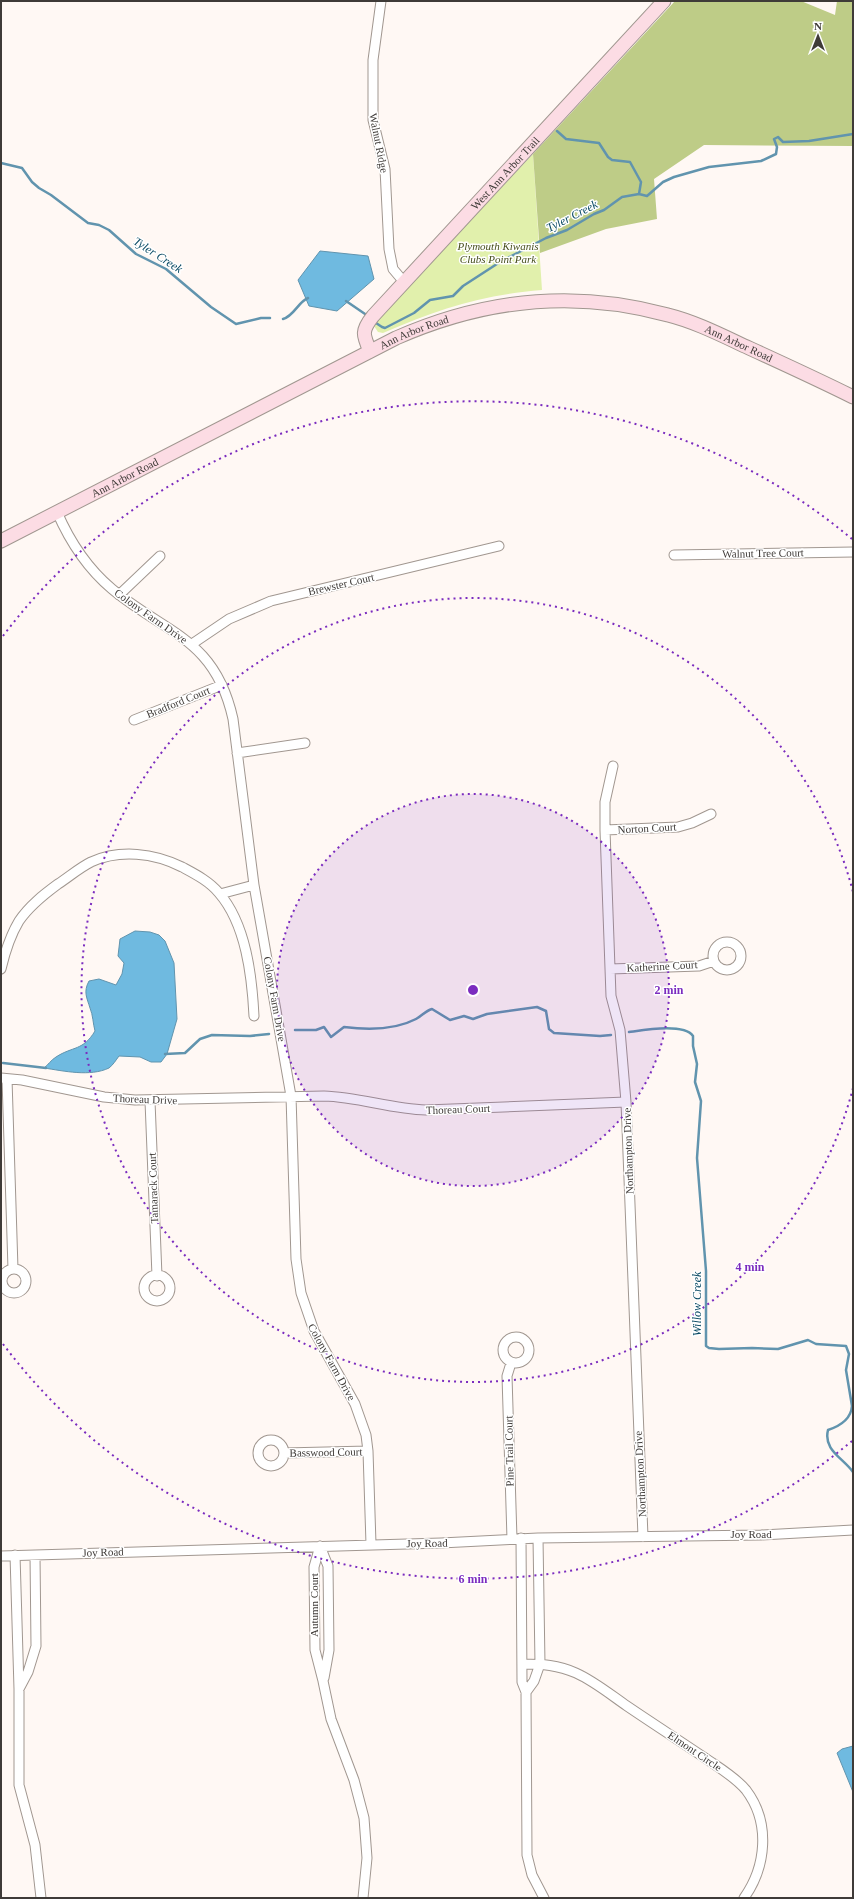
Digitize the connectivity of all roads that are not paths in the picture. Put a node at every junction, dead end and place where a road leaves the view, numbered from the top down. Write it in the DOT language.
graph roads {
  1 [pos="381,1"];
  2 [pos="664,1"];
  3 [pos="404,282"];
  4 [pos="370,351"];
  5 [pos="853,397"];
  6 [pos="57,512"];
  7 [pos="1,541"];
  8 [pos="499,546"];
  9 [pos="853,552"];
  10 [pos="674,555"];
  11 [pos="160,556"];
  12 [pos="119,595"];
  13 [pos="192,644"];
  14 [pos="222,684"];
  15 [pos="134,720"];
  16 [pos="305,743"];
  17 [pos="237,753"];
  18 [pos="612,766"];
  19 [pos="711,814"];
  20 [pos="605,830"];
  21 [pos="254,885"];
  22 [pos="220,894"];
  23 [pos="714,961"];
  24 [pos="1,969"];
  25 [pos="610,969"];
  26 [pos="254,1016"];
  27 [pos="4,1078"];
  28 [pos="291,1096"];
  29 [pos="150,1101"];
  30 [pos="626,1102"];
  31 [pos="13,1269"];
  32 [pos="157,1276"];
  33 [pos="511,1363"];
  34 [pos="368,1451"];
  35 [pos="284,1453"];
  36 [pos="853,1530"];
  37 [pos="643,1537"];
  38 [pos="538,1538"];
  39 [pos="516,1539"];
  40 [pos="371,1544"];
  41 [pos="320,1546"];
  42 [pos="35,1554"];
  43 [pos="15,1555"];
  44 [pos="1,1556"];
  45 [pos="522,1592"];
  46 [pos="539,1592"];
  47 [pos="540,1628"];
  48 [pos="522,1629"];
  49 [pos="523,1664"];
  50 [pos="540,1664"];
  51 [pos="323,1681"];
  52 [pos="19,1689"];
  53 [pos="526,1692"];
  54 [pos="41,1898"];
  55 [pos="363,1898"];
  56 [pos="544,1898"];
  57 [pos="744,1898"];
  1 -- 3 [label="street, Walnut Ridge"];
  2 -- 3 [label="main road, West Ann Arbor Trail"];
  3 -- 4 [label="main road, West Ann Arbor Trail"];
  4 -- 5 [label="main road, Ann Arbor Road"];
  4 -- 6 [label="main road, Ann Arbor Road"];
  6 -- 7 [label="main road, Ann Arbor Road"];
  6 -- 12 [label="street, Colony Farm Drive"];
  8 -- 13 [label="street, Brewster Court"];
  9 -- 10 [label="street, Walnut Tree Court"];
  11 -- 12 [label="street"];
  12 -- 13 [label="street, Colony Farm Drive"];
  13 -- 14 [label="street, Colony Farm Drive"];
  14 -- 15 [label="street, Bradford Court"];
  14 -- 17 [label="street, Colony Farm Drive"];
  16 -- 17 [label="street"];
  17 -- 21 [label="street, Colony Farm Drive"];
  18 -- 20 [label="street, Northampton Drive"];
  19 -- 20 [label="street, Norton Court"];
  20 -- 25 [label="street, Northampton Drive"];
  21 -- 22 [label="street"];
  21 -- 28 [label="street, Colony Farm Drive"];
  22 -- 24 [label="street"];
  22 -- 26 [label="street"];
  23 -- 25 [label="street, Katherine Court"];
  25 -- 30 [label="street, Northampton Drive"];
  27 -- 29 [label="street, Thoreau Drive"];
  27 -- 31 [label="street"];
  28 -- 29 [label="street, Thoreau Drive"];
  28 -- 30 [label="street, Thoreau Court"];
  28 -- 34 [label="street, Colony Farm Drive"];
  29 -- 32 [label="street, Tamarack Court"];
  30 -- 37 [label="street, Northampton Drive"];
  33 -- 39 [label="street, Pine Trail Court"];
  34 -- 35 [label="street, Basswood Court"];
  34 -- 40 [label="street, Colony Farm Drive"];
  36 -- 37 [label="street, Joy Road"];
  37 -- 38 [label="street, Joy Road"];
  38 -- 39 [label="street, Joy Road"];
  38 -- 46 [label="street"];
  39 -- 40 [label="street, Joy Road"];
  39 -- 45 [label="street"];
  40 -- 41 [label="street, Joy Road"];
  41 -- 42 [label="street, Joy Road"];
  41 -- 51 [label="street, Autumn Court"];
  41 -- 51 [label="street, Autumn Court"];
  42 -- 43 [label="street, Joy Road"];
  42 -- 52 [label="street"];
  43 -- 44 [label="street, Joy Road"];
  43 -- 52 [label="street"];
  45 -- 46 [label="street"];
  45 -- 48 [label="street"];
  46 -- 47 [label="street"];
  47 -- 48 [label="street"];
  47 -- 50 [label="street"];
  48 -- 49 [label="street"];
  49 -- 50 [label="street, Elmont Circle"];
  49 -- 53 [label="street"];
  50 -- 53 [label="street"];
  50 -- 57 [label="street, Elmont Circle"];
  51 -- 55 [label="street, Autumn Court"];
  52 -- 54 [label="street"];
  53 -- 56 [label="street"];
}
